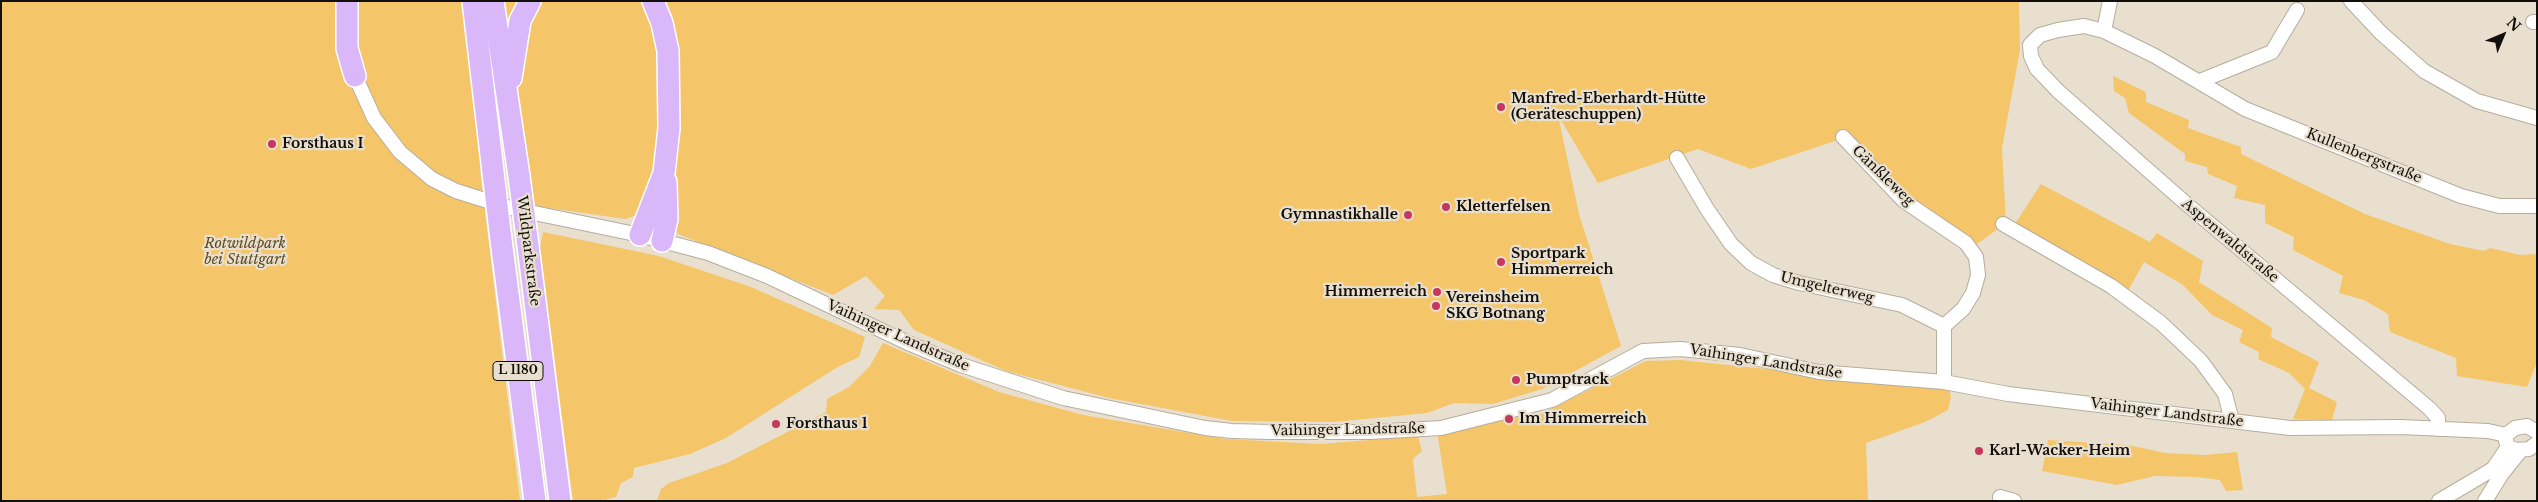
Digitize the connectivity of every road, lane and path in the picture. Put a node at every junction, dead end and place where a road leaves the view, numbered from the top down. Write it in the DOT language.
graph roads {
  1 [pos="347,1"];
  2 [pos="467,1"];
  3 [pos="473,1"];
  4 [pos="493,1"];
  5 [pos="530,1"];
  6 [pos="653,1"];
  7 [pos="2110,1"];
  8 [pos="2351,1"];
  9 [pos="2297,10"];
  10 [pos="477,30"];
  11 [pos="2104,31"];
  12 [pos="2030,44"];
  13 [pos="355,76"];
  14 [pos="2200,81"];
  15 [pos="509,99"];
  16 [pos="2537,118"];
  17 [pos="1843,137"];
  18 [pos="1677,158"];
  19 [pos="664,172"];
  20 [pos="2537,206"];
  21 [pos="2003,224"];
  22 [pos="640,235"];
  23 [pos="662,241"];
  24 [pos="1944,326"];
  25 [pos="1944,382"];
  26 [pos="2232,421"];
  27 [pos="2438,429"];
  28 [pos="2537,431"];
  29 [pos="2537,443"];
  30 [pos="2512,444"];
  31 [pos="2497,472"];
  32 [pos="535,501"];
  33 [pos="560,501"];
  34 [pos="2439,501"];
  35 [pos="2485,501"];
  1 -- 13 [label="highway"];
  2 -- 10 [label="highway"];
  3 -- 10 [label="highway, Wildparkstraße / L 1180"];
  4 -- 15 [label="highway, Wildparkstraße / L 1180"];
  5 -- 15 [label="highway, L 1180"];
  6 -- 19 [label="highway"];
  7 -- 11 [label="street"];
  8 -- 16 [label="street"];
  9 -- 14 [label="street"];
  10 -- 32 [label="highway, Wildparkstraße / L 1180, bridge"];
  11 -- 12 [label="street, Kullenbergstraße"];
  11 -- 14 [label="street, Kullenbergstraße"];
  12 -- 27 [label="street, Aspenwaldstraße"];
  13 -- 22 [label="street, Vaihinger Landstraße"];
  14 -- 20 [label="street, Kullenbergstraße"];
  15 -- 33 [label="highway, Wildparkstraße / L 1180, bridge"];
  17 -- 24 [label="street, Gänßleweg"];
  18 -- 24 [label="street, Umgelterweg"];
  19 -- 22 [label="highway"];
  19 -- 23 [label="highway"];
  21 -- 26 [label="street"];
  22 -- 23 [label="street, Vaihinger Landstraße"];
  23 -- 25 [label="street, Vaihinger Landstraße"];
  24 -- 25 [label="street"];
  25 -- 26 [label="street, Vaihinger Landstraße"];
  26 -- 27 [label="street, Vaihinger Landstraße"];
  27 -- 30 [label="street, Vaihinger Landstraße"];
  28 -- 30 [label="street"];
  29 -- 30 [label="street"];
  30 -- 31 [label="street"];
  31 -- 34 [label="street"];
  31 -- 35 [label="street"];
}
